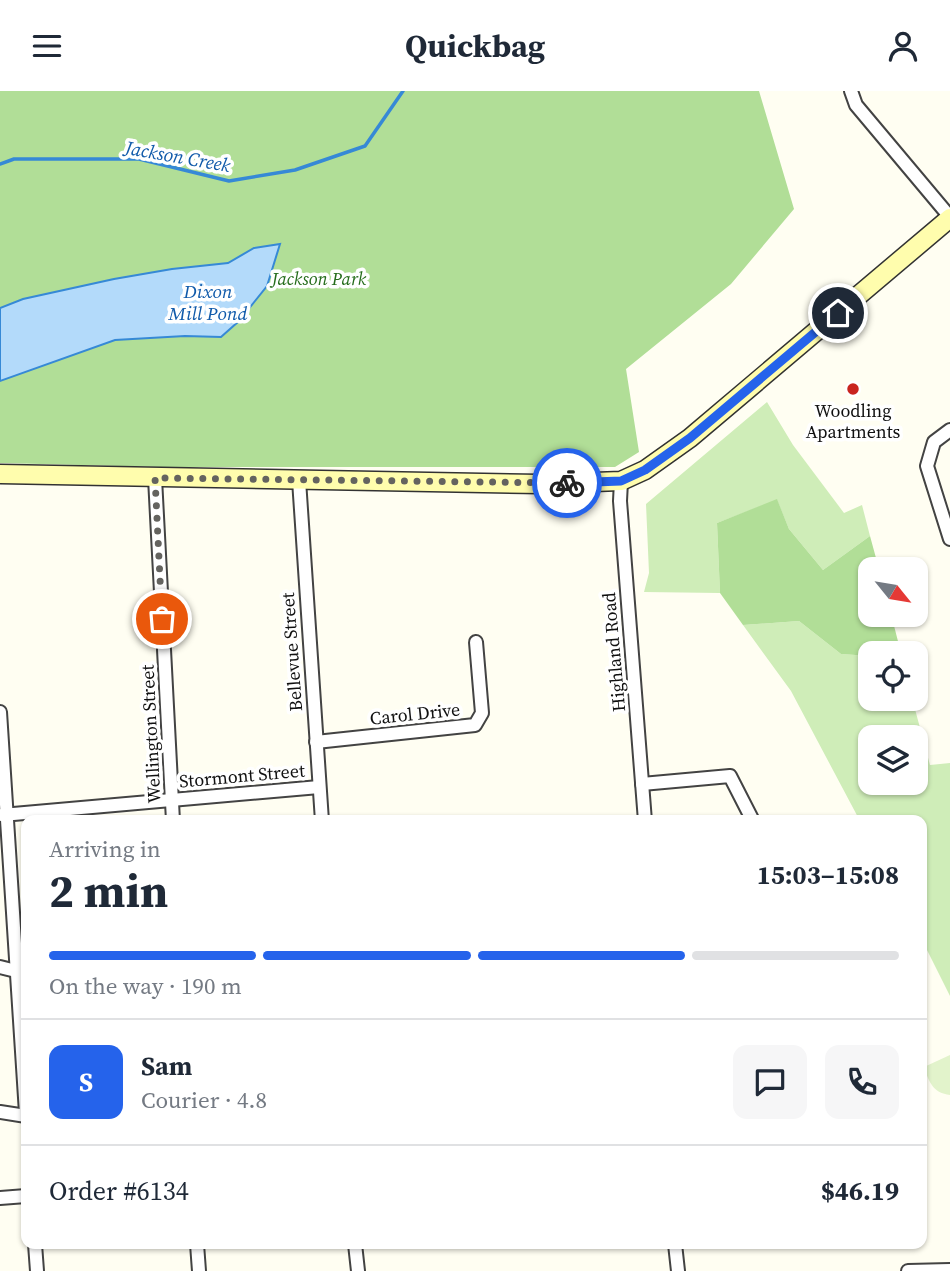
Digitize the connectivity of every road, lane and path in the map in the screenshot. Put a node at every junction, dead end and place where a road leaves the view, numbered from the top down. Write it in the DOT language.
graph roads {
  1 [pos="851,91"];
  2 [pos="950,218"];
  3 [pos="950,430"];
  4 [pos="0,474"];
  5 [pos="155,478"];
  6 [pos="299,480"];
  7 [pos="621,481"];
  8 [pos="950,539"];
  9 [pos="476,642"];
  10 [pos="0,712"];
  11 [pos="316,742"];
  12 [pos="642,784"];
  13 [pos="319,787"];
  14 [pos="172,799"];
  15 [pos="4,815"];
  16 [pos="173,815"];
  17 [pos="321,815"];
  18 [pos="645,815"];
  19 [pos="750,815"];
  20 [pos="0,967"];
  21 [pos="16,971"];
  22 [pos="21,1043"];
  23 [pos="0,1112"];
  24 [pos="21,1114"];
  25 [pos="21,1196"];
  26 [pos="0,1198"];
  27 [pos="35,1249"];
  28 [pos="197,1249"];
  29 [pos="356,1249"];
  30 [pos="675,1249"];
  31 [pos="37,1271"];
  32 [pos="199,1271"];
  33 [pos="358,1271"];
  34 [pos="677,1271"];
  35 [pos="908,1271"];
  36 [pos="950,1271"];
  1 -- 2 [label="street"];
  2 -- 7 [label="main road"];
  3 -- 8 [label="street"];
  4 -- 5 [label="main road"];
  5 -- 6 [label="main road"];
  5 -- 14 [label="street, Wellington Street"];
  6 -- 7 [label="main road"];
  6 -- 11 [label="street, Bellevue Street"];
  7 -- 12 [label="street, Highland Road"];
  9 -- 11 [label="street, Carol Drive"];
  10 -- 15 [label="street"];
  11 -- 13 [label="street, Bellevue Street"];
  12 -- 18 [label="street, Highland Road"];
  12 -- 19 [label="street"];
  13 -- 14 [label="street, Stormont Street"];
  13 -- 17 [label="street, Bellevue Street"];
  14 -- 15 [label="street, Stormont Street"];
  14 -- 16 [label="street, Wellington Street"];
  15 -- 21 [label="street"];
  20 -- 21 [label="street"];
  21 -- 22 [label="street"];
  23 -- 24 [label="street"];
  25 -- 26 [label="street"];
  27 -- 31 [label="street"];
  28 -- 32 [label="street"];
  29 -- 33 [label="street"];
  30 -- 34 [label="street"];
  35 -- 36 [label="street"];
}
